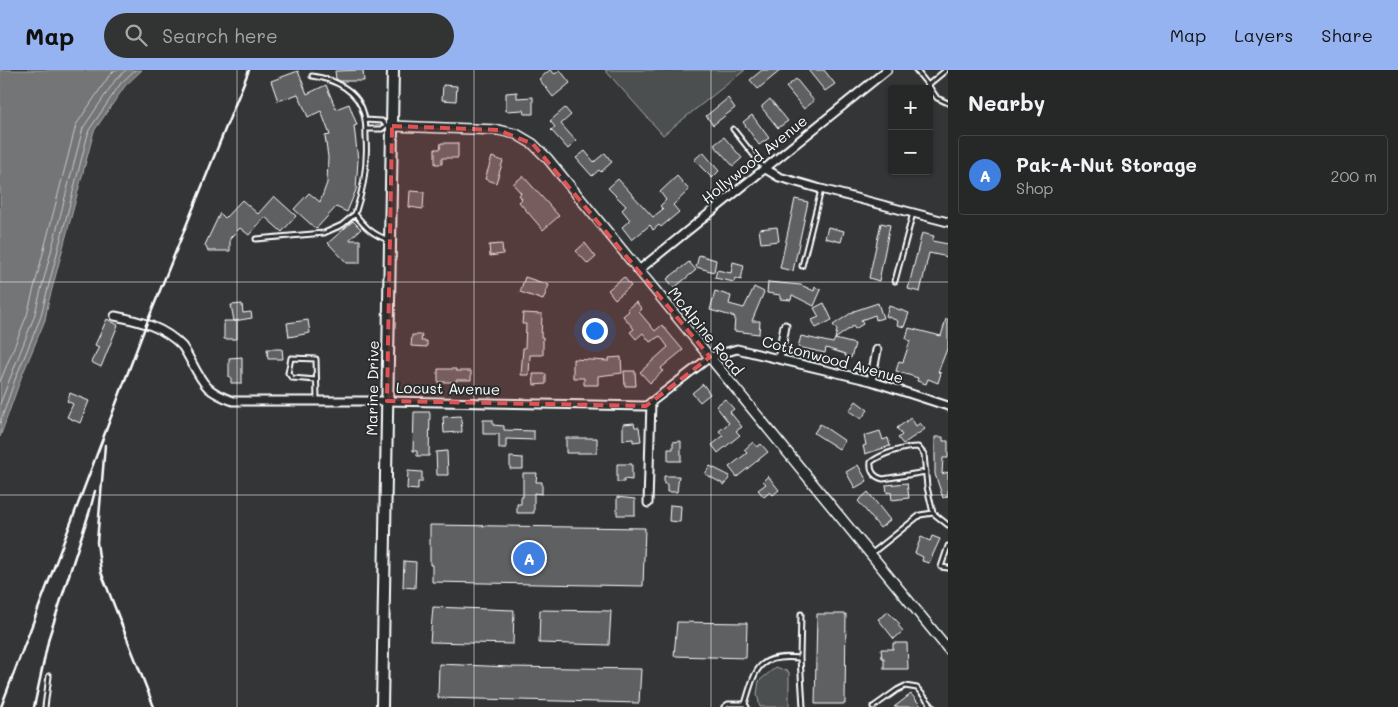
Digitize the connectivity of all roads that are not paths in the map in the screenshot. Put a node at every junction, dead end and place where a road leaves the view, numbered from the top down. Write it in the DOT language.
graph roads {
  1 [pos="393,70"];
  2 [pos="887,70"];
  3 [pos="916,70"];
  4 [pos="946,70"];
  5 [pos="312,76"];
  6 [pos="928,85"];
  7 [pos="933,92"];
  8 [pos="948,103"];
  9 [pos="365,120"];
  10 [pos="389,125"];
  11 [pos="366,128"];
  12 [pos="733,129"];
  13 [pos="764,168"];
  14 [pos="821,190"];
  15 [pos="913,213"];
  16 [pos="355,214"];
  17 [pos="948,222"];
  18 [pos="256,238"];
  19 [pos="390,240"];
  20 [pos="802,266"];
  21 [pos="638,270"];
  22 [pos="895,281"];
  23 [pos="115,316"];
  24 [pos="785,326"];
  25 [pos="877,350"];
  26 [pos="710,357"];
  27 [pos="779,359"];
  28 [pos="316,380"];
  29 [pos="871,382"];
  30 [pos="317,401"];
  31 [pos="387,401"];
  32 [pos="651,402"];
  33 [pos="947,404"];
  34 [pos="926,472"];
  35 [pos="648,503"];
  36 [pos="933,512"];
  37 [pos="948,526"];
  38 [pos="948,546"];
  39 [pos="870,554"];
  40 [pos="948,568"];
  41 [pos="801,614"];
  42 [pos="948,649"];
  43 [pos="800,658"];
  44 [pos="50,676"];
  45 [pos="746,706"];
  46 [pos="45,707"];
  47 [pos="382,707"];
  48 [pos="724,707"];
  49 [pos="803,707"];
  50 [pos="873,707"];
  51 [pos="933,707"];
  1 -- 10 [label="main road, Marine Drive"];
  2 -- 13 [label="street, Hollywood Avenue"];
  3 -- 6 [label="lane"];
  4 -- 6 [label="lane"];
  5 -- 9 [label="lane"];
  7 -- 8 [label="lane"];
  9 -- 10 [label="lane"];
  9 -- 11 [label="lane"];
  10 -- 11 [label="lane"];
  10 -- 19 [label="main road, Marine Drive"];
  10 -- 21 [label="street, McAlpine Road"];
  11 -- 16 [label="lane"];
  12 -- 13 [label="lane"];
  13 -- 14 [label="street"];
  13 -- 21 [label="street, Hollywood Avenue"];
  14 -- 15 [label="street"];
  14 -- 20 [label="lane"];
  15 -- 17 [label="street"];
  15 -- 22 [label="lane"];
  16 -- 18 [label="lane"];
  16 -- 19 [label="lane"];
  19 -- 31 [label="main road, Marine Drive"];
  21 -- 26 [label="street, McAlpine Road"];
  23 -- 30 [label="street, Locust Avenue"];
  24 -- 27 [label="street"];
  25 -- 29 [label="street"];
  26 -- 27 [label="street, Cottonwood Avenue"];
  26 -- 32 [label="street, Locust Avenue"];
  26 -- 39 [label="street, McAlpine Road"];
  27 -- 29 [label="street, Cottonwood Avenue"];
  28 -- 28 [label="lane"];
  28 -- 30 [label="lane"];
  29 -- 33 [label="street, Cottonwood Avenue"];
  30 -- 31 [label="street, Locust Avenue"];
  31 -- 32 [label="street, Locust Avenue"];
  31 -- 47 [label="main road, Marine Drive"];
  32 -- 35 [label="street"];
  34 -- 34 [label="lane"];
  34 -- 36 [label="lane"];
  36 -- 37 [label="lane"];
  36 -- 39 [label="lane"];
  38 -- 40 [label="lane"];
  39 -- 42 [label="street, McAlpine Road"];
  41 -- 43 [label="lane"];
  43 -- 45 [label="lane"];
  43 -- 49 [label="lane"];
  44 -- 46 [label="lane"];
  45 -- 48 [label="lane"];
  50 -- 51 [label="lane"];
}
